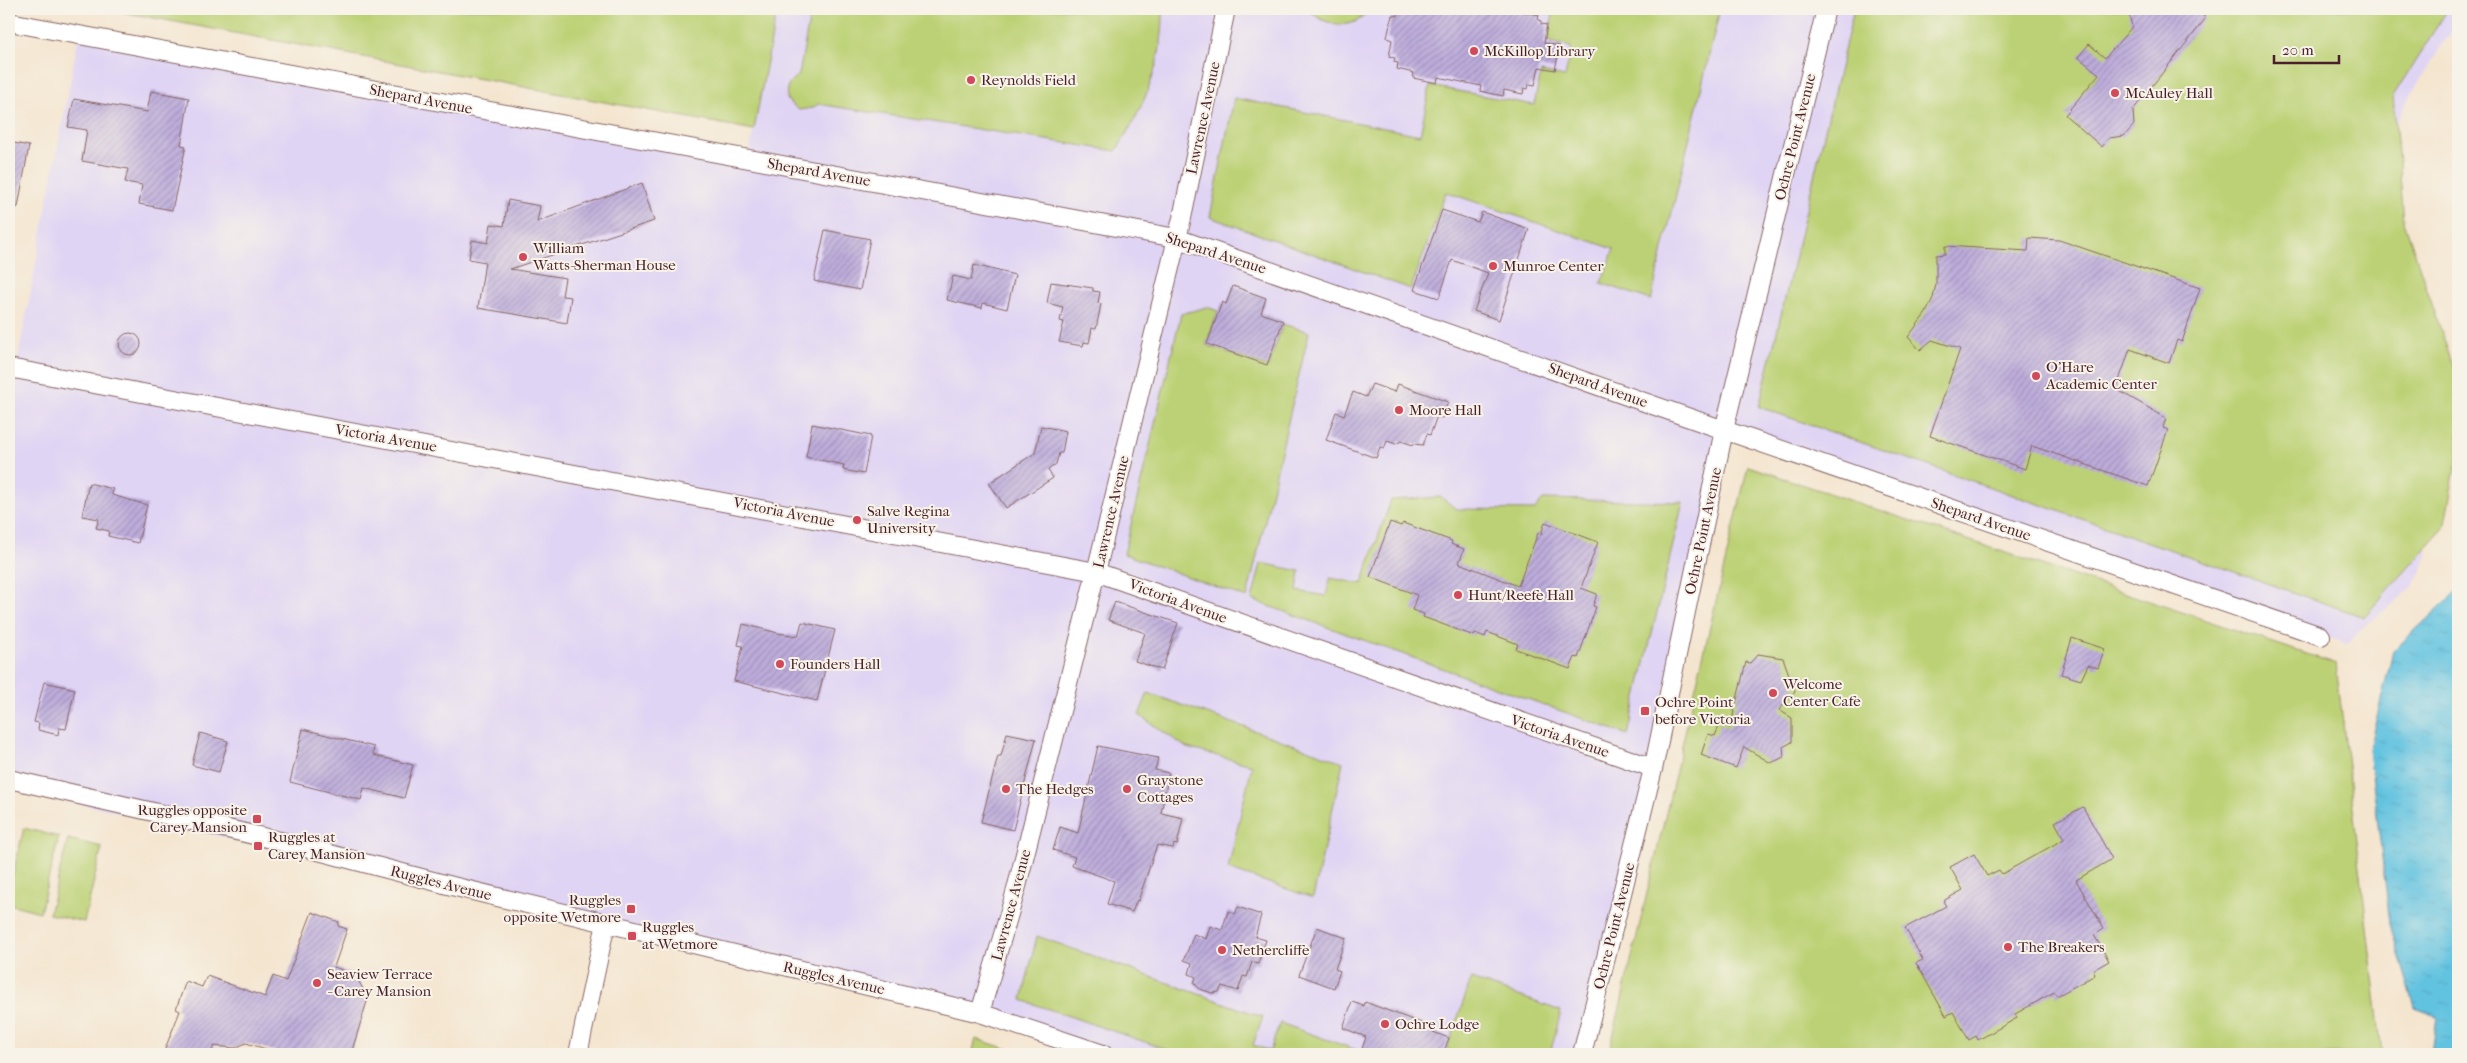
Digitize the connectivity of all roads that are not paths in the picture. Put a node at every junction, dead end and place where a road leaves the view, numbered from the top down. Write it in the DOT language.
graph roads {
  1 [pos="1226,9"];
  2 [pos="1826,9"];
  3 [pos="9,22"];
  4 [pos="1176,238"];
  5 [pos="9,368"];
  6 [pos="1724,430"];
  7 [pos="1096,572"];
  8 [pos="2320,636"];
  9 [pos="1653,768"];
  10 [pos="9,780"];
  11 [pos="606,923"];
  12 [pos="980,1012"];
  13 [pos="578,1054"];
  14 [pos="1102,1054"];
  15 [pos="1582,1054"];
  1 -- 4 [label="street, Lawrence Avenue"];
  2 -- 6 [label="street, Ochre Point Avenue"];
  3 -- 4 [label="street, Shepard Avenue"];
  4 -- 6 [label="street, Shepard Avenue"];
  4 -- 7 [label="street, Lawrence Avenue"];
  5 -- 7 [label="street, Victoria Avenue"];
  6 -- 8 [label="street, Shepard Avenue"];
  6 -- 9 [label="street, Ochre Point Avenue"];
  7 -- 9 [label="street, Victoria Avenue"];
  7 -- 12 [label="street, Lawrence Avenue"];
  9 -- 15 [label="street, Ochre Point Avenue"];
  10 -- 11 [label="street, Ruggles Avenue"];
  11 -- 12 [label="street, Ruggles Avenue"];
  11 -- 13 [label="street"];
  12 -- 14 [label="street, Ruggles Avenue"];
}
